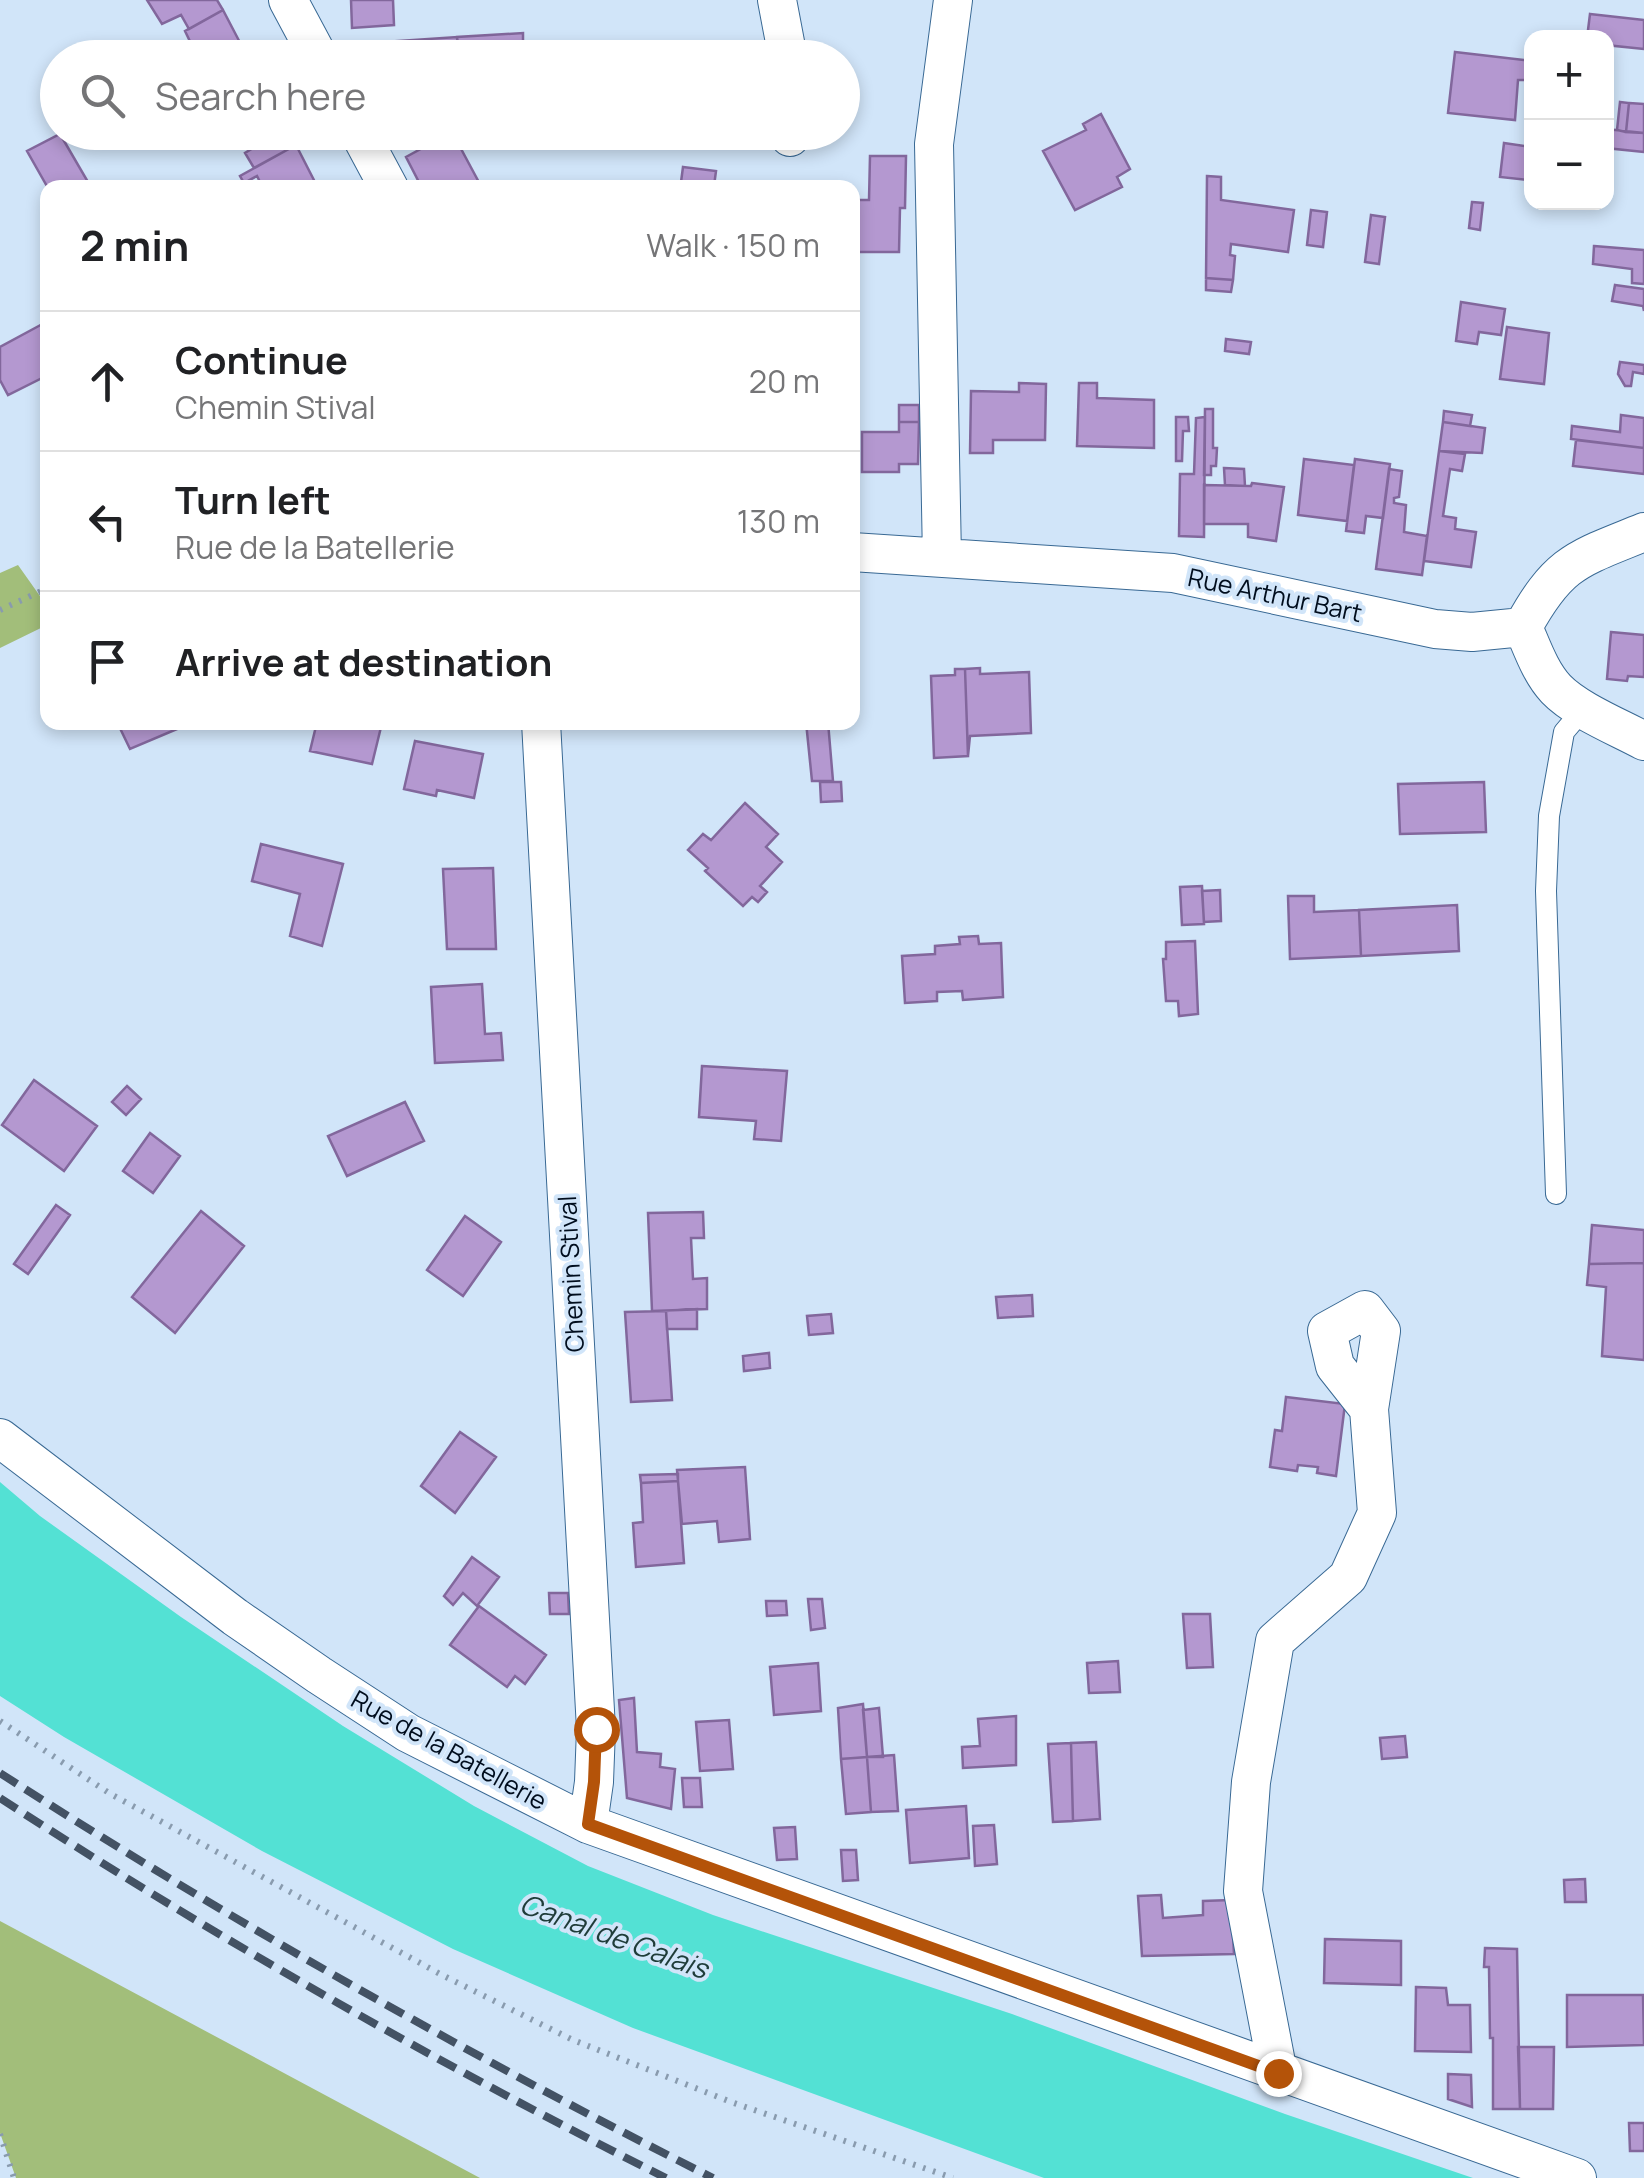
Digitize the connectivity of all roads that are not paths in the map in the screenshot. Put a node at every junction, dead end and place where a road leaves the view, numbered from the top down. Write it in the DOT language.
graph roads {
  1 [pos="288,0"];
  2 [pos="777,0"];
  3 [pos="954,0"];
  4 [pos="309,40"];
  5 [pos="785,40"];
  6 [pos="369,150"];
  7 [pos="385,180"];
  8 [pos="1644,532"];
  9 [pos="860,553"];
  10 [pos="942,558"];
  11 [pos="1523,627"];
  12 [pos="1591,712"];
  13 [pos="541,730"];
  14 [pos="1644,741"];
  15 [pos="1556,1194"];
  16 [pos="1369,1409"];
  17 [pos="0,1438"];
  18 [pos="588,1824"];
  19 [pos="1278,2073"];
  20 [pos="1577,2178"];
  1 -- 4 [label="street"];
  2 -- 5 [label="street"];
  3 -- 10 [label="street"];
  6 -- 7 [label="street"];
  8 -- 11 [label="street"];
  9 -- 10 [label="street, Rue Arthur Bart"];
  10 -- 11 [label="street, Rue Arthur Bart"];
  11 -- 12 [label="street"];
  12 -- 14 [label="street"];
  12 -- 15 [label="lane"];
  13 -- 18 [label="street, Chemin Stival"];
  16 -- 19 [label="street"];
  17 -- 18 [label="street, Rue de la Batellerie"];
  18 -- 19 [label="street, Rue de la Batellerie"];
  19 -- 20 [label="street, Rue de la Batellerie"];
}
